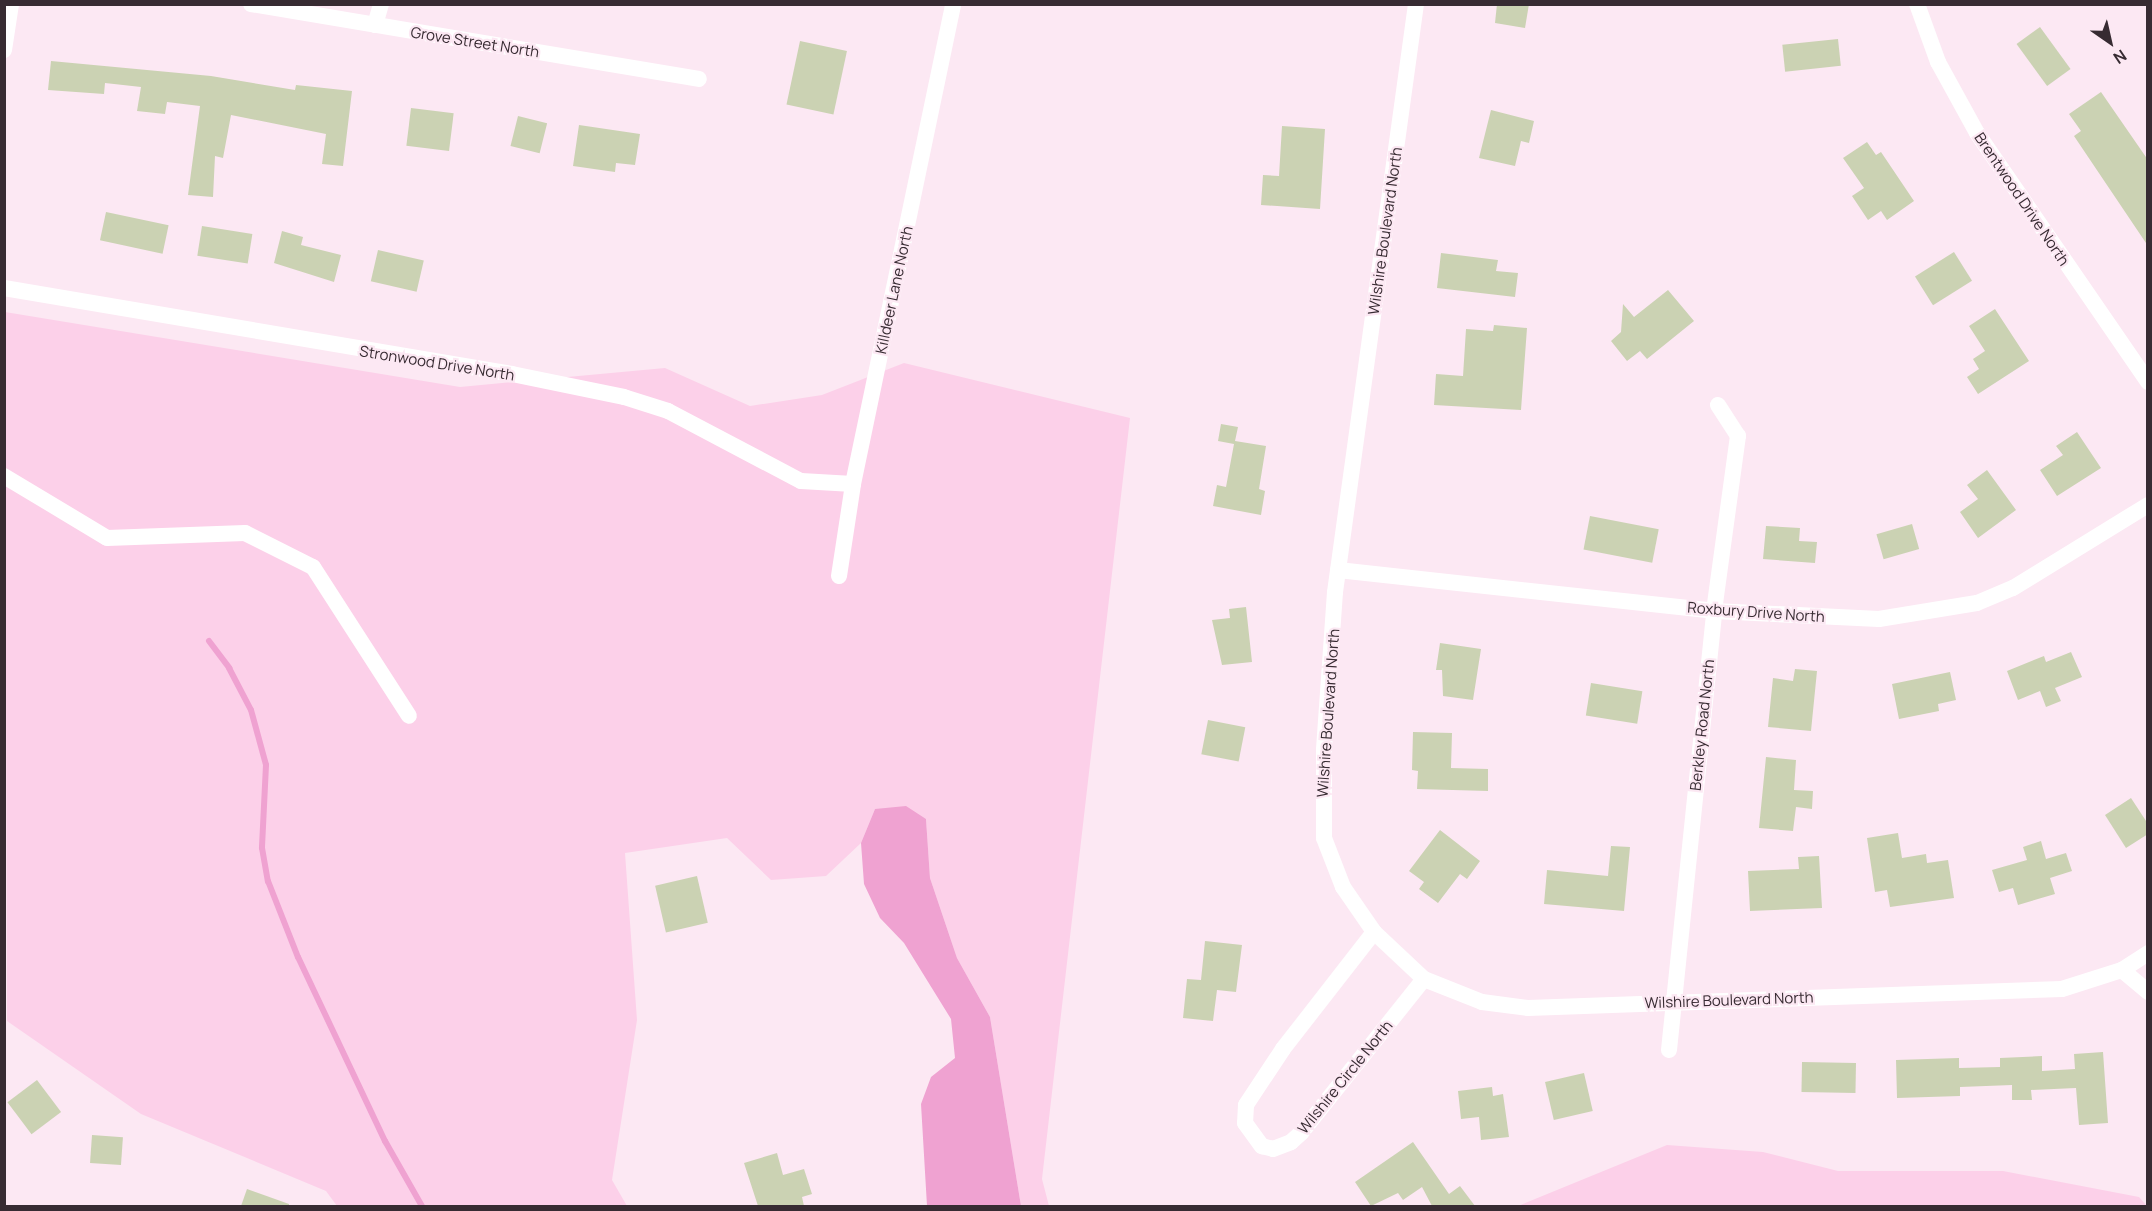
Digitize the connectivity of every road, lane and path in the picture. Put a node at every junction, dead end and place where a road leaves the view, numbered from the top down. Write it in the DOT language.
graph roads {
  1 [pos="11,4"];
  2 [pos="251,4"];
  3 [pos="381,4"];
  4 [pos="953,4"];
  5 [pos="1416,4"];
  6 [pos="1917,4"];
  7 [pos="375,25"];
  8 [pos="4,51"];
  9 [pos="699,78"];
  10 [pos="4,288"];
  11 [pos="2148,382"];
  12 [pos="1719,405"];
  13 [pos="4,476"];
  14 [pos="853,484"];
  15 [pos="2148,505"];
  16 [pos="1338,570"];
  17 [pos="838,576"];
  18 [pos="1714,611"];
  19 [pos="409,716"];
  20 [pos="1374,932"];
  21 [pos="2148,953"];
  22 [pos="2122,970"];
  23 [pos="1424,979"];
  24 [pos="2148,992"];
  25 [pos="1671,1002"];
  26 [pos="1669,1050"];
  1 -- 8 [label="street"];
  2 -- 7 [label="street, Grove Street North"];
  3 -- 7 [label="street"];
  4 -- 14 [label="street, Killdeer Lane North"];
  5 -- 16 [label="street, Wilshire Boulevard North"];
  6 -- 11 [label="street, Brentwood Drive North"];
  7 -- 9 [label="street, Grove Street North"];
  10 -- 14 [label="street, Stronwood Drive North"];
  12 -- 18 [label="street, Berkley Road North"];
  13 -- 19 [label="street"];
  14 -- 17 [label="street, Killdeer Lane North"];
  15 -- 18 [label="street, Roxbury Drive North"];
  16 -- 18 [label="street, Roxbury Drive North"];
  16 -- 20 [label="street, Wilshire Boulevard North"];
  18 -- 25 [label="street, Berkley Road North"];
  20 -- 23 [label="street, Wilshire Boulevard North"];
  20 -- 23 [label="street, Wilshire Circle North"];
  21 -- 22 [label="street, Wilshire Boulevard North"];
  22 -- 24 [label="street"];
  22 -- 25 [label="street, Wilshire Boulevard North"];
  23 -- 25 [label="street, Wilshire Boulevard North"];
  25 -- 26 [label="street, Berkley Road North"];
}
